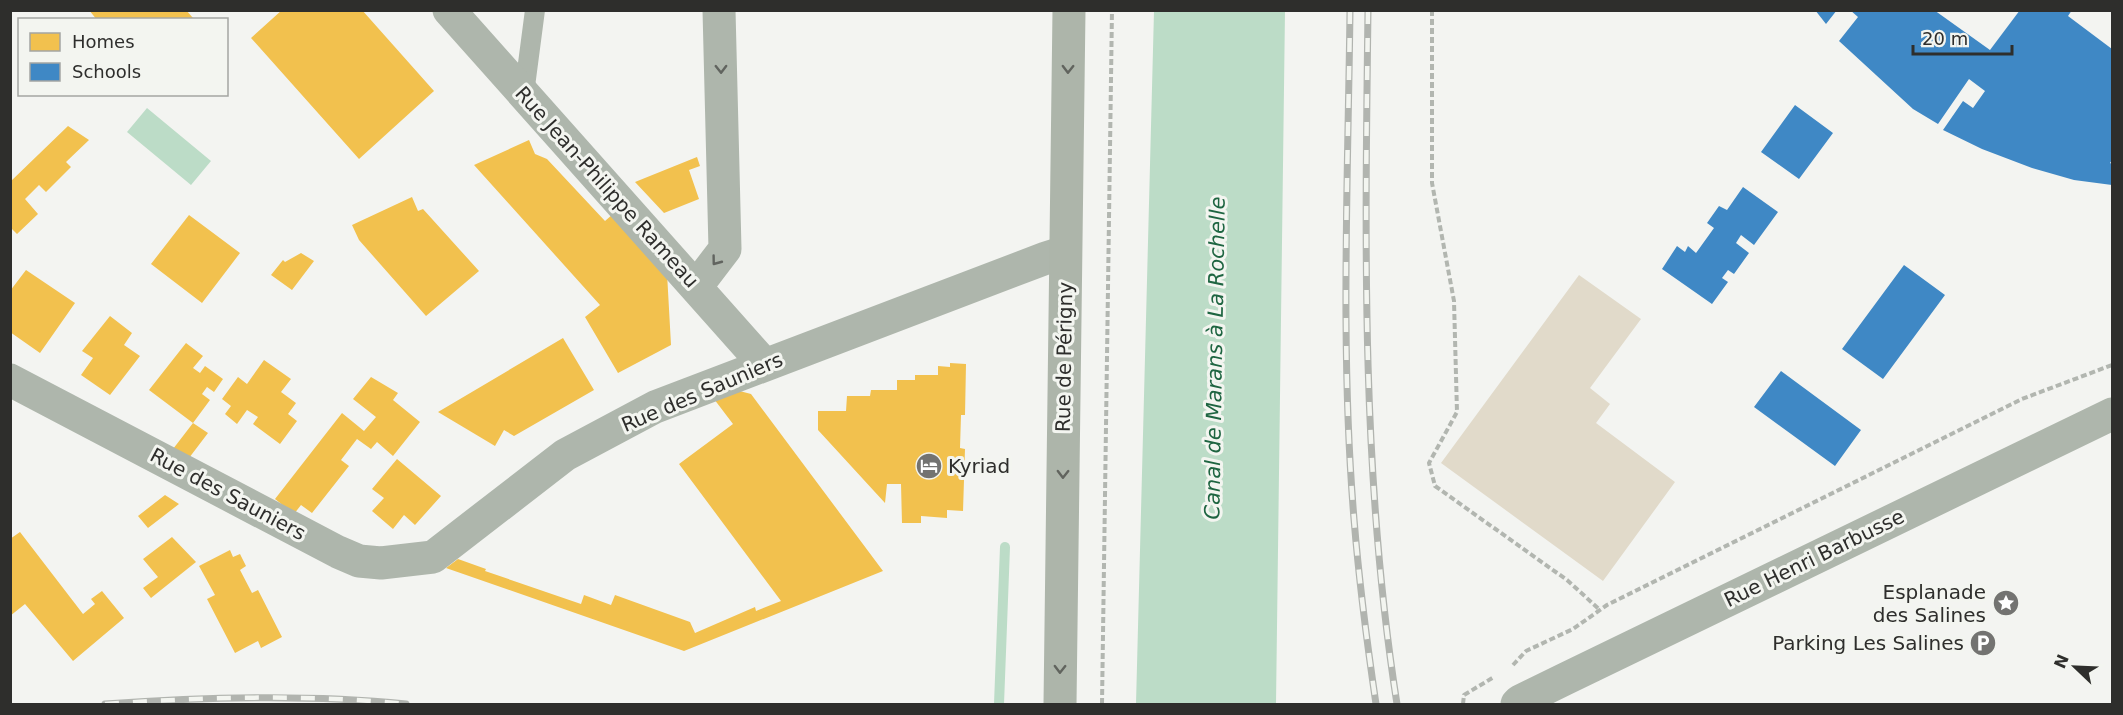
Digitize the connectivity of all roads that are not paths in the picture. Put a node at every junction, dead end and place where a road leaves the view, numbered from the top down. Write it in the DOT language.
graph roads {
  1 [pos="449,10"];
  2 [pos="535,10"];
  3 [pos="719,10"];
  4 [pos="1069,10"];
  5 [pos="524,94"];
  6 [pos="1065,252"];
  7 [pos="696,287"];
  8 [pos="764,364"];
  9 [pos="10,380"];
  10 [pos="2112,414"];
  11 [pos="1060,705"];
  12 [pos="1517,705"];
  1 -- 5 [label="street, Rue Jean-Philippe Rameau"];
  2 -- 5 [label="lane"];
  3 -- 7 [label="street, one-way"];
  4 -- 6 [label="street, Rue de Périgny, one-way"];
  5 -- 7 [label="street, Rue Jean-Philippe Rameau"];
  6 -- 8 [label="street, Rue des Sauniers"];
  6 -- 11 [label="street, Rue de Périgny, one-way"];
  7 -- 8 [label="street, Rue Jean-Philippe Rameau"];
  8 -- 9 [label="street, Rue des Sauniers"];
  10 -- 12 [label="street, Rue Henri Barbusse"];
}
